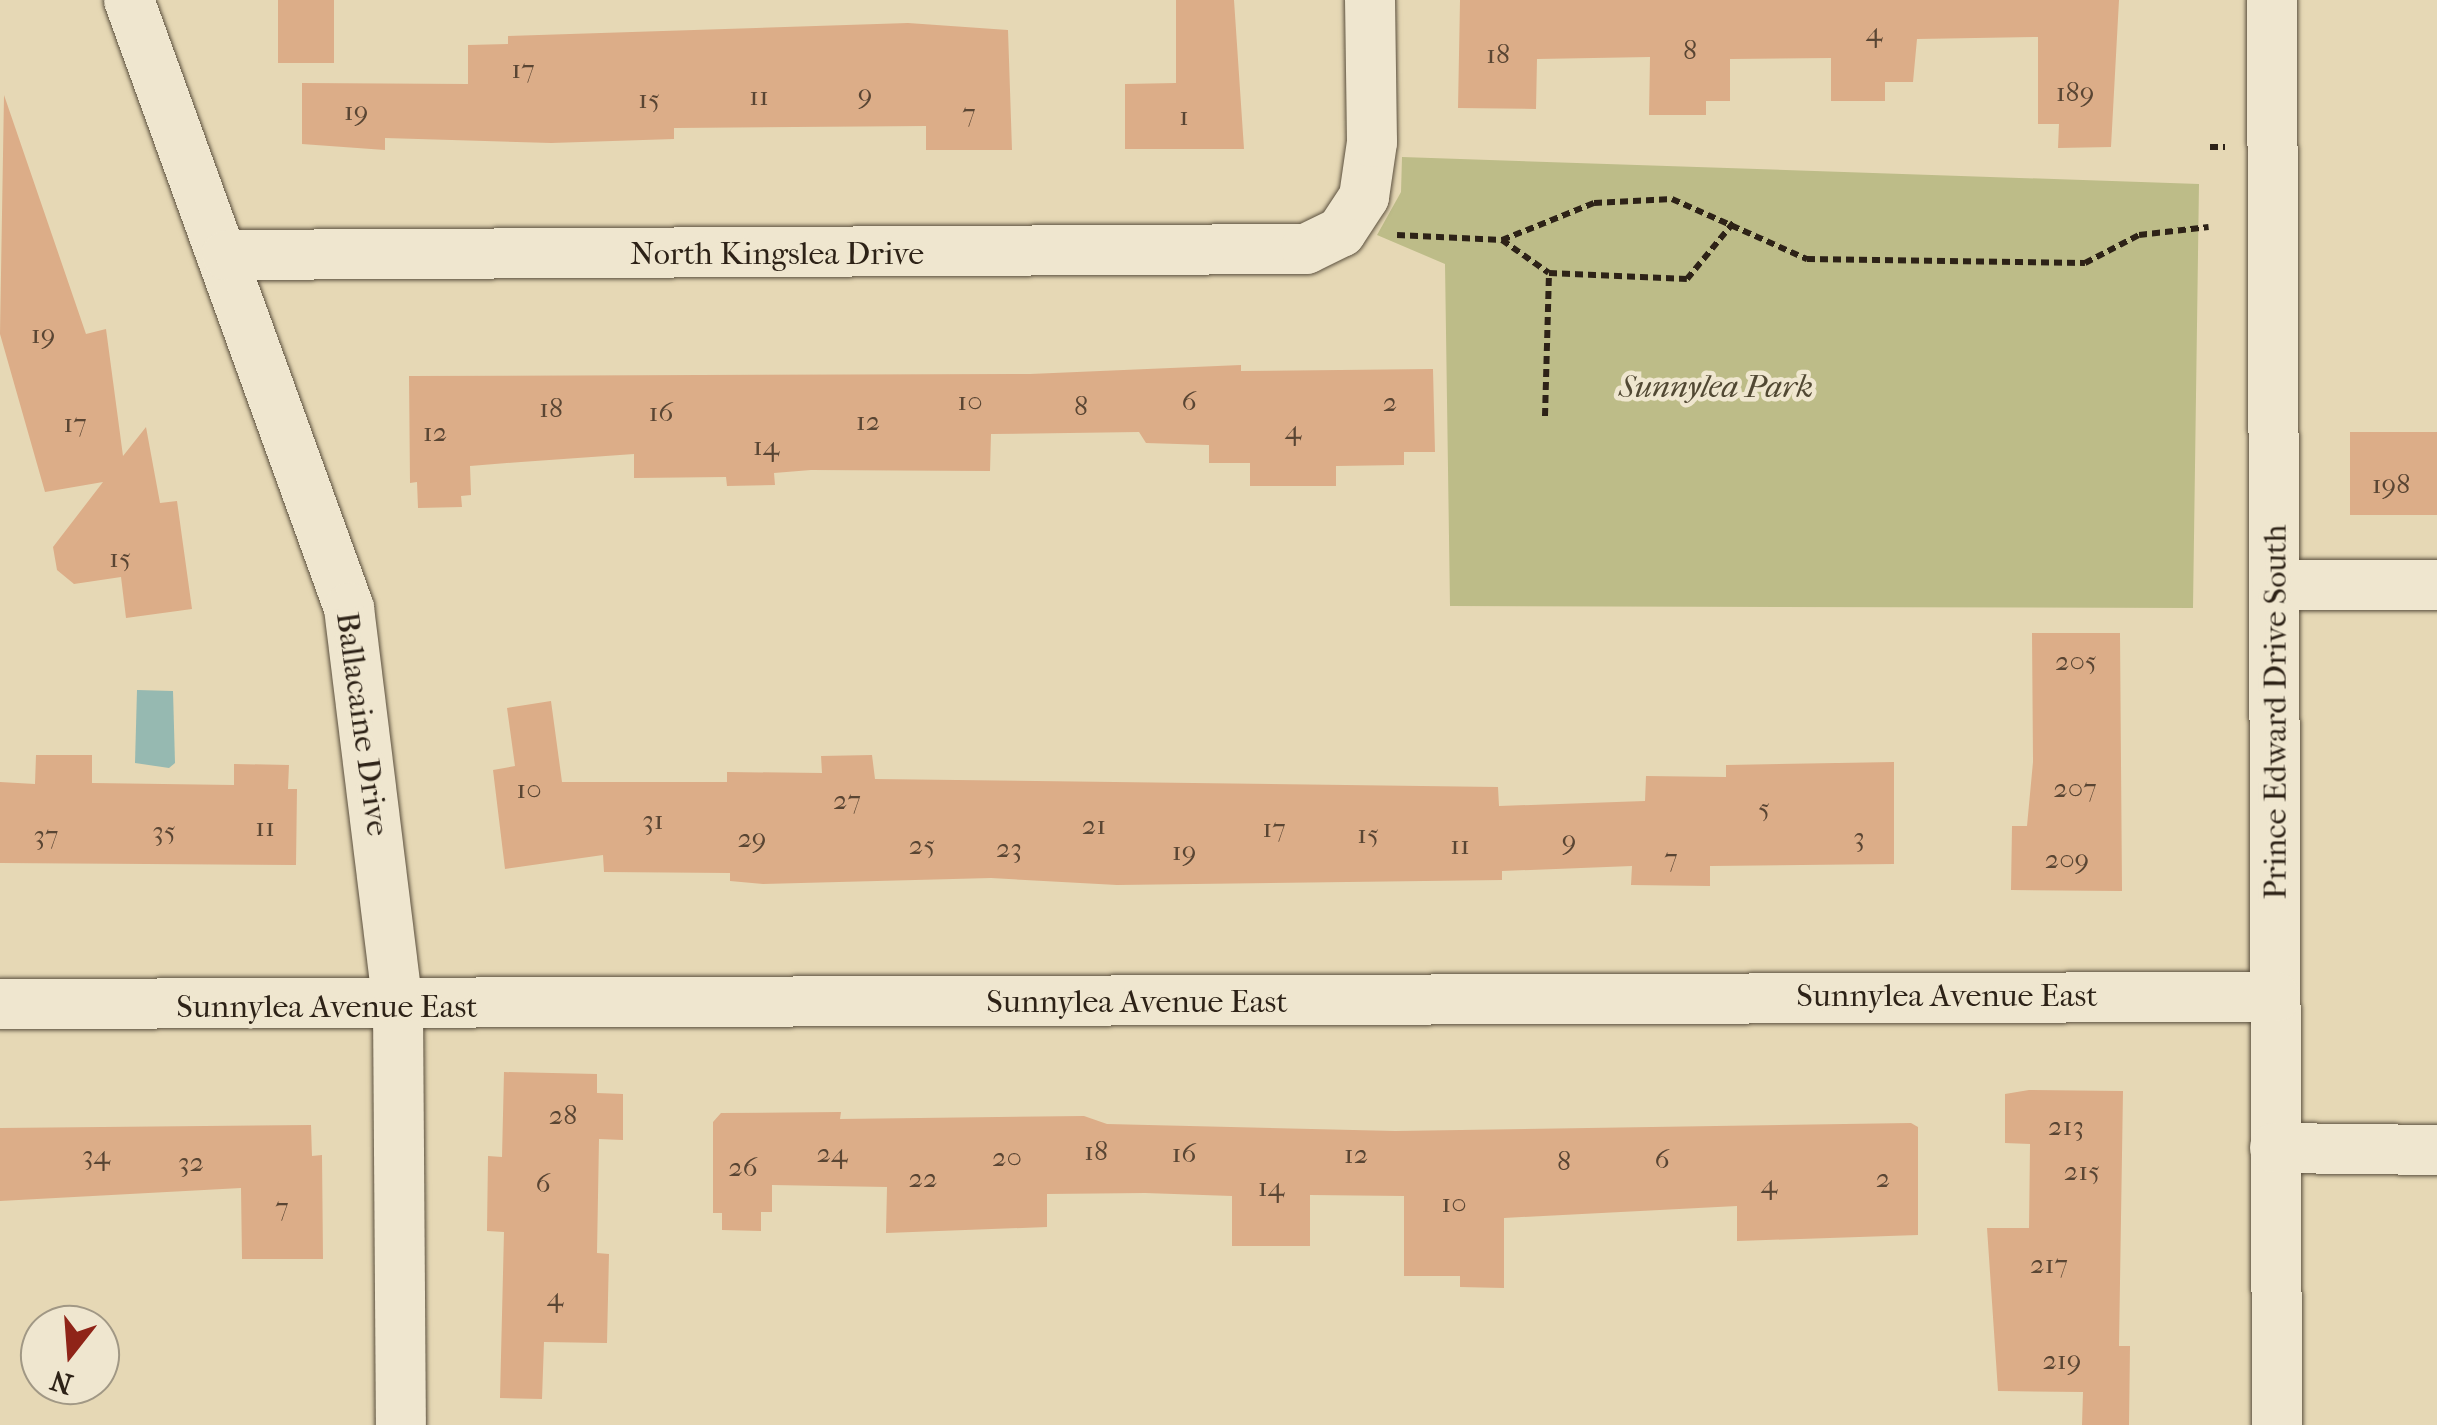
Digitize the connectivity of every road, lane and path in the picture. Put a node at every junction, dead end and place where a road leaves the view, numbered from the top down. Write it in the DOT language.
graph roads {
  1 [pos="130,0"];
  2 [pos="1370,0"];
  3 [pos="2272,0"];
  4 [pos="1734,222"];
  5 [pos="2209,227"];
  6 [pos="1333,238"];
  7 [pos="1502,240"];
  8 [pos="227,255"];
  9 [pos="1550,273"];
  10 [pos="1544,416"];
  11 [pos="2437,584"];
  12 [pos="2278,585"];
  13 [pos="2275,997"];
  14 [pos="0,1004"];
  15 [pos="398,1008"];
  16 [pos="2275,1148"];
  17 [pos="2437,1150"];
  18 [pos="402,1425"];
  19 [pos="2276,1425"];
  1 -- 8 [label="street, Ballacaine Drive"];
  2 -- 6 [label="street"];
  3 -- 12 [label="street, Prince Edward Drive South"];
  4 -- 5 [label="path"];
  4 -- 7 [label="path"];
  4 -- 9 [label="path"];
  6 -- 7 [label="path"];
  6 -- 8 [label="street, North Kingslea Drive"];
  7 -- 9 [label="path"];
  8 -- 15 [label="street, Ballacaine Drive"];
  9 -- 10 [label="path"];
  11 -- 12 [label="street"];
  12 -- 13 [label="street, Prince Edward Drive South"];
  13 -- 15 [label="street, Sunnylea Avenue East"];
  13 -- 16 [label="street, Prince Edward Drive South"];
  14 -- 15 [label="street, Sunnylea Avenue East"];
  15 -- 18 [label="street, Ballacaine Drive"];
  16 -- 17 [label="street"];
  16 -- 19 [label="street, Prince Edward Drive South"];
}
